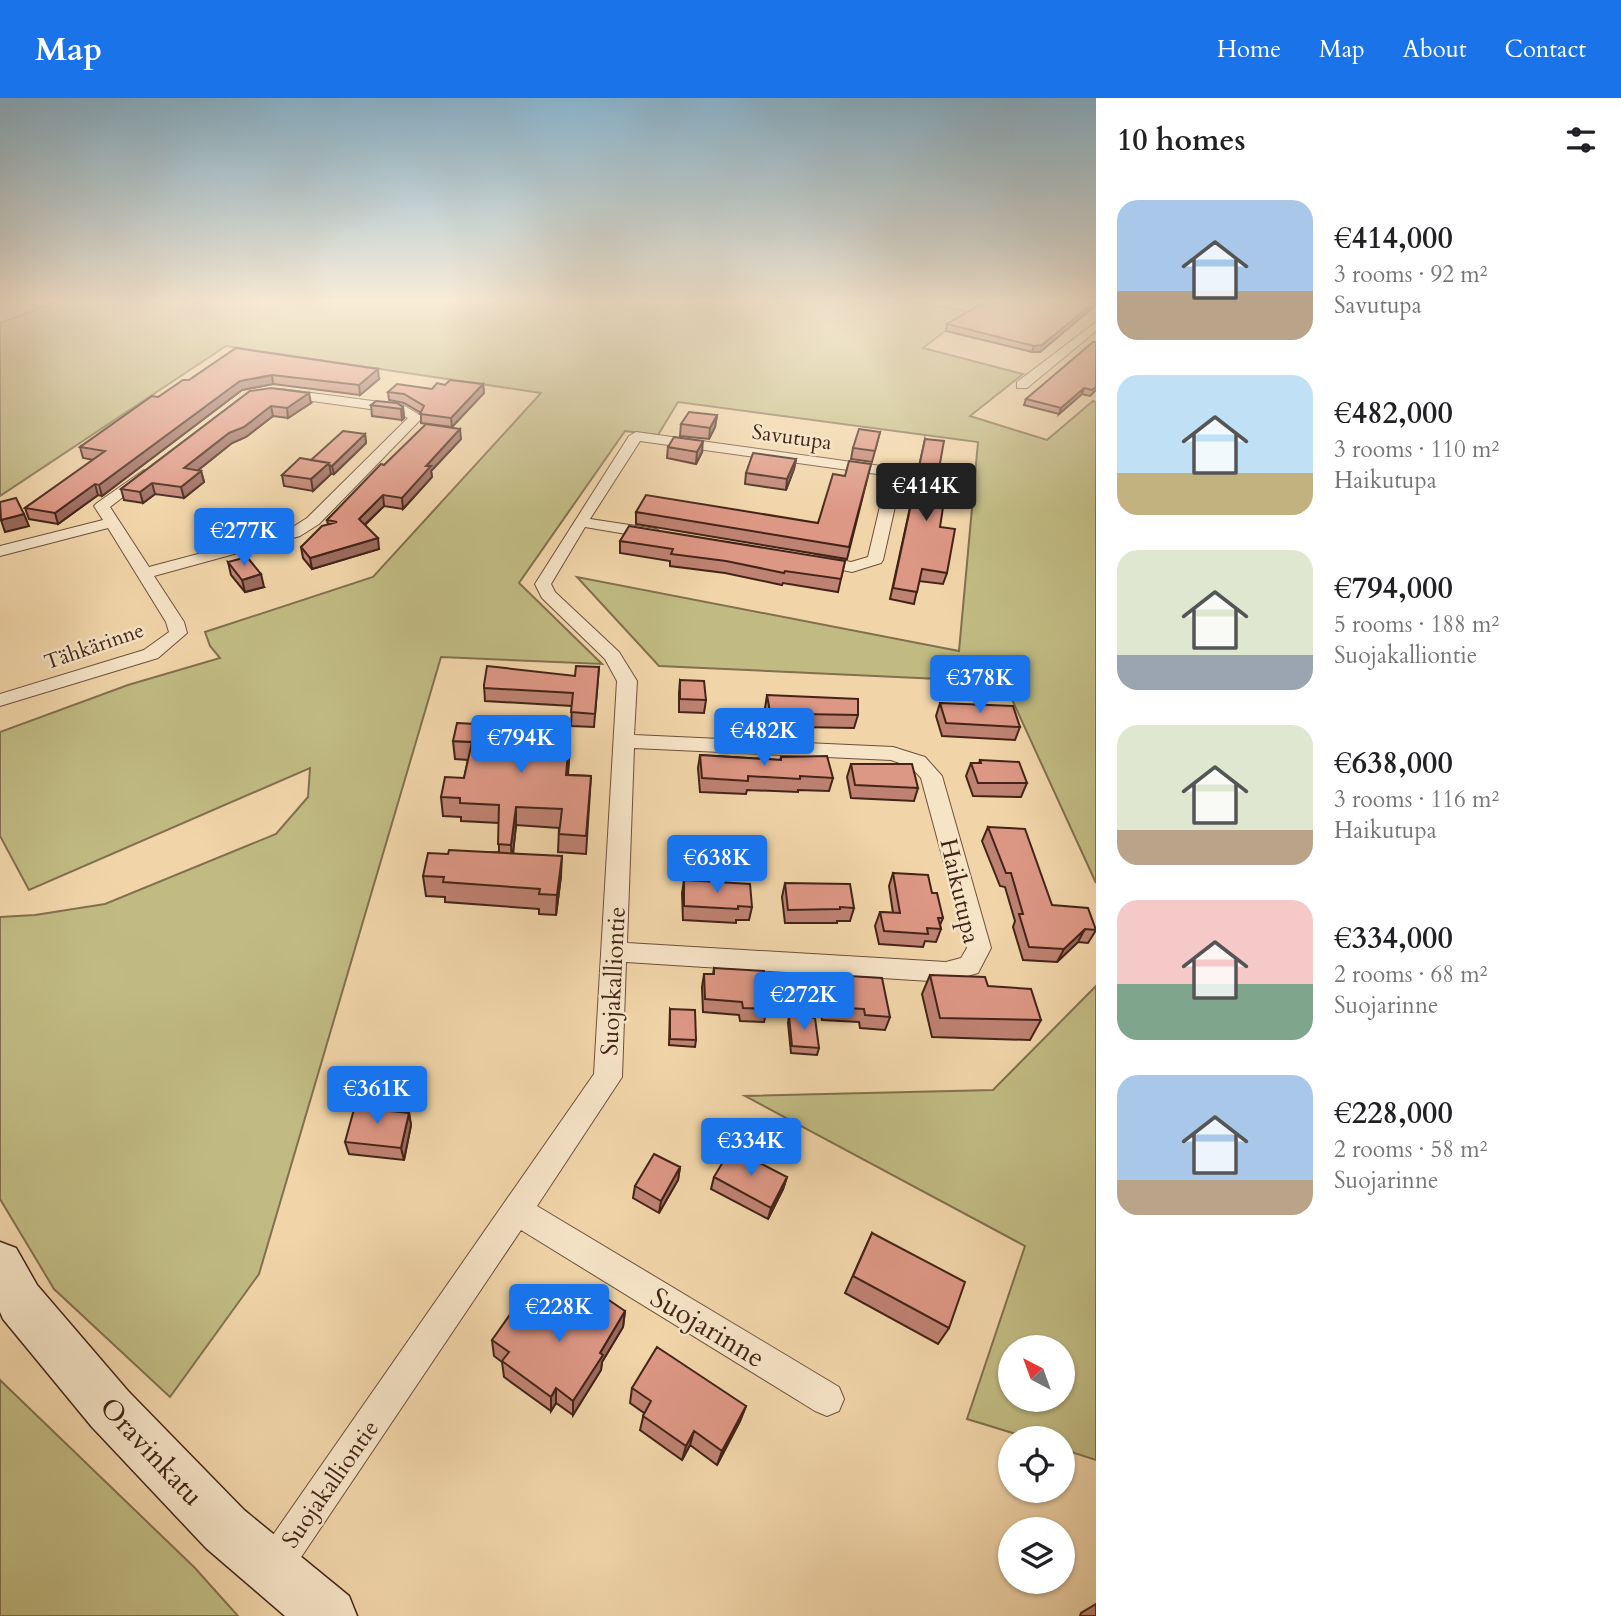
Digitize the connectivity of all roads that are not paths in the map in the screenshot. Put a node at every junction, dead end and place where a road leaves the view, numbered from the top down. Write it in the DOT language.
graph roads {
  1 [pos="1039,371"];
  2 [pos="1022,385"];
  3 [pos="260,393"];
  4 [pos="636,436"];
  5 [pos="159,463"];
  6 [pos="106,514"];
  7 [pos="580,522"];
  8 [pos="678,538"];
  9 [pos="0,551"];
  10 [pos="799,558"];
  11 [pos="143,573"];
  12 [pos="0,700"];
  13 [pos="624,741"];
  14 [pos="615,952"];
  15 [pos="517,1211"];
  16 [pos="0,1264"];
  17 [pos="827,1399"];
  18 [pos="272,1568"];
  19 [pos="329,1616"];
  1 -- 2 [label="street"];
  3 -- 11 [label="street"];
  4 -- 7 [label="street, Suojakalliontie"];
  4 -- 10 [label="street, Savutupa"];
  5 -- 6 [label="street"];
  6 -- 9 [label="street"];
  6 -- 11 [label="street, Tähkärinne"];
  7 -- 8 [label="street"];
  7 -- 13 [label="street, Suojakalliontie"];
  11 -- 12 [label="street, Tähkärinne"];
  13 -- 14 [label="street, Suojakalliontie"];
  13 -- 14 [label="street, Haikutupa"];
  14 -- 15 [label="street, Suojakalliontie"];
  15 -- 17 [label="street, Suojarinne"];
  15 -- 18 [label="street, Suojakalliontie"];
  16 -- 18 [label="street, Oravinkatu"];
  18 -- 19 [label="street, Oravinkatu"];
}
